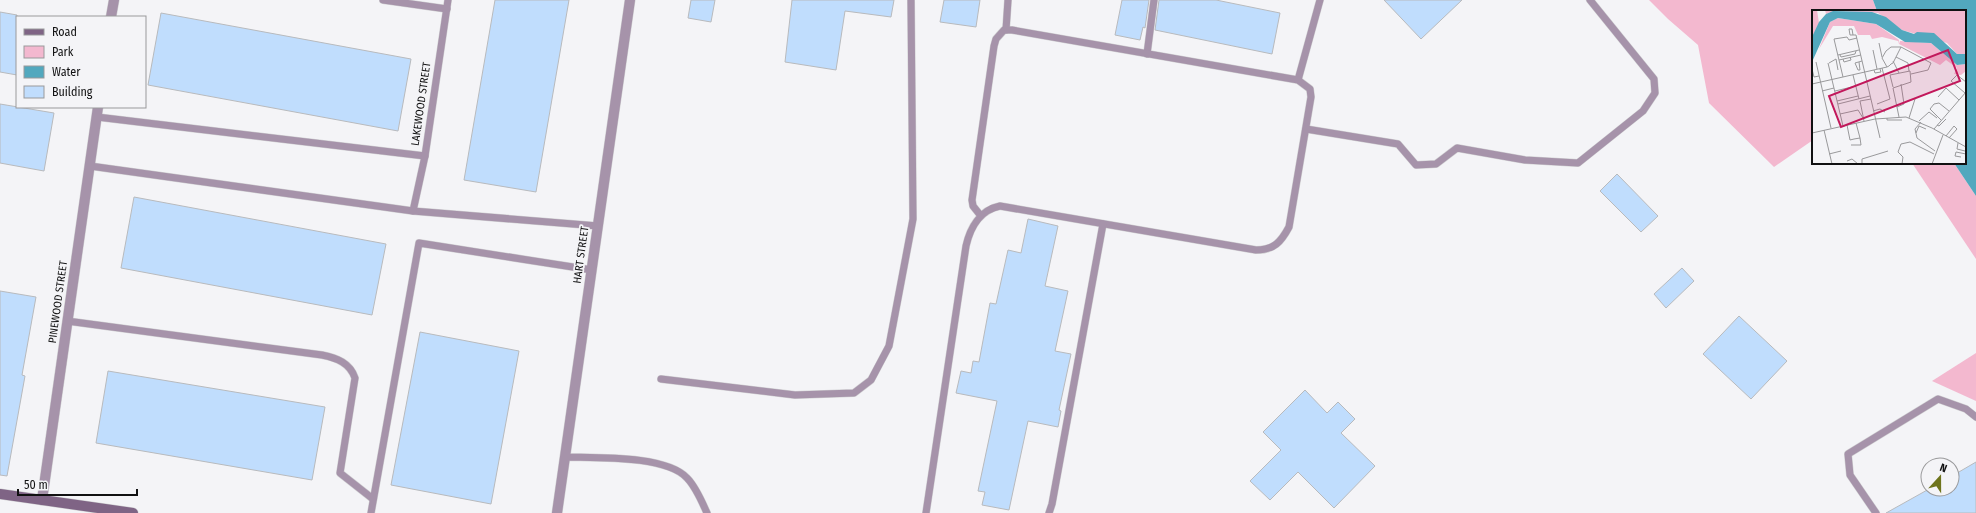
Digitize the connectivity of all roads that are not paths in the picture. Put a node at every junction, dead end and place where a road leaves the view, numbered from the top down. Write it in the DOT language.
graph roads {
  1 [pos="114,0"];
  2 [pos="383,0"];
  3 [pos="448,0"];
  4 [pos="630,0"];
  5 [pos="911,0"];
  6 [pos="1008,0"];
  7 [pos="1154,0"];
  8 [pos="1320,0"];
  9 [pos="1590,0"];
  10 [pos="447,9"];
  11 [pos="111,16"];
  12 [pos="1006,30"];
  13 [pos="1147,54"];
  14 [pos="1298,80"];
  15 [pos="97,112"];
  16 [pos="1306,129"];
  17 [pos="425,156"];
  18 [pos="90,166"];
  19 [pos="413,211"];
  20 [pos="981,216"];
  21 [pos="1103,224"];
  22 [pos="598,226"];
  23 [pos="592,270"];
  24 [pos="67,321"];
  25 [pos="661,379"];
  26 [pos="1976,417"];
  27 [pos="565,457"];
  28 [pos="0,494"];
  29 [pos="373,499"];
  30 [pos="42,500"];
  31 [pos="98,510"];
  32 [pos="133,513"];
  33 [pos="371,513"];
  34 [pos="557,513"];
  35 [pos="707,513"];
  36 [pos="926,513"];
  37 [pos="1049,513"];
  38 [pos="1876,513"];
  1 -- 11 [label="street"];
  2 -- 10 [label="lane"];
  3 -- 10 [label="lane, LAKEWOOD STREET"];
  4 -- 22 [label="street, HART STREET"];
  5 -- 25 [label="lane"];
  6 -- 12 [label="lane"];
  7 -- 13 [label="lane"];
  8 -- 14 [label="lane"];
  9 -- 16 [label="lane"];
  10 -- 17 [label="lane, LAKEWOOD STREET"];
  12 -- 13 [label="lane"];
  12 -- 20 [label="lane"];
  13 -- 14 [label="lane"];
  14 -- 16 [label="lane"];
  15 -- 17 [label="lane"];
  15 -- 18 [label="street, PINEWOOD STREET"];
  16 -- 21 [label="lane"];
  17 -- 19 [label="lane, LAKEWOOD STREET"];
  18 -- 19 [label="lane"];
  18 -- 24 [label="street, PINEWOOD STREET"];
  19 -- 22 [label="lane"];
  20 -- 21 [label="lane"];
  20 -- 36 [label="lane"];
  21 -- 37 [label="lane"];
  22 -- 23 [label="street, HART STREET"];
  23 -- 27 [label="street, HART STREET"];
  23 -- 29 [label="lane"];
  24 -- 29 [label="lane"];
  24 -- 30 [label="street, PINEWOOD STREET"];
  26 -- 38 [label="lane"];
  27 -- 34 [label="street, HART STREET"];
  27 -- 35 [label="lane"];
  28 -- 30 [label="main road"];
  29 -- 33 [label="lane"];
  30 -- 31 [label="main road"];
  31 -- 32 [label="main road"];
}
